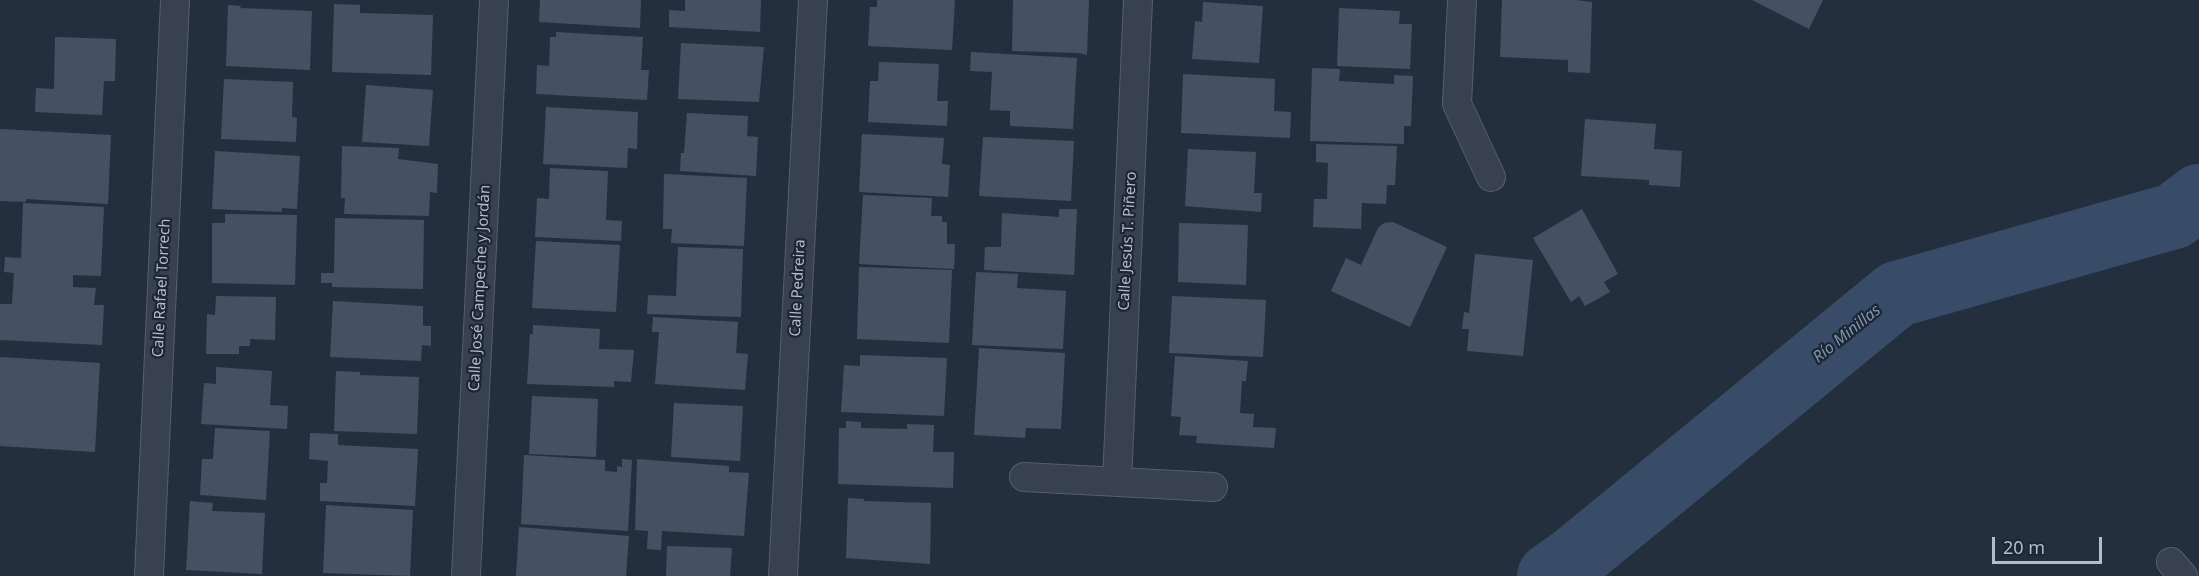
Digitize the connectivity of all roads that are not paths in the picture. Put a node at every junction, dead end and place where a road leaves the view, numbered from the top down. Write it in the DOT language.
graph roads {
  1 [pos="175,0"];
  2 [pos="494,0"];
  3 [pos="813,0"];
  4 [pos="1138,0"];
  5 [pos="1462,0"];
  6 [pos="1491,177"];
  7 [pos="1024,477"];
  8 [pos="1116,482"];
  9 [pos="1213,487"];
  10 [pos="149,576"];
  11 [pos="466,576"];
  12 [pos="783,576"];
  1 -- 10 [label="street, Calle Rafael Torrech"];
  2 -- 11 [label="street, Calle José Campeche y Jordán"];
  3 -- 12 [label="street, Calle Pedreira"];
  4 -- 8 [label="street, Calle Jesús T. Piñero"];
  5 -- 6 [label="street"];
  7 -- 8 [label="street"];
  8 -- 9 [label="street"];
}
